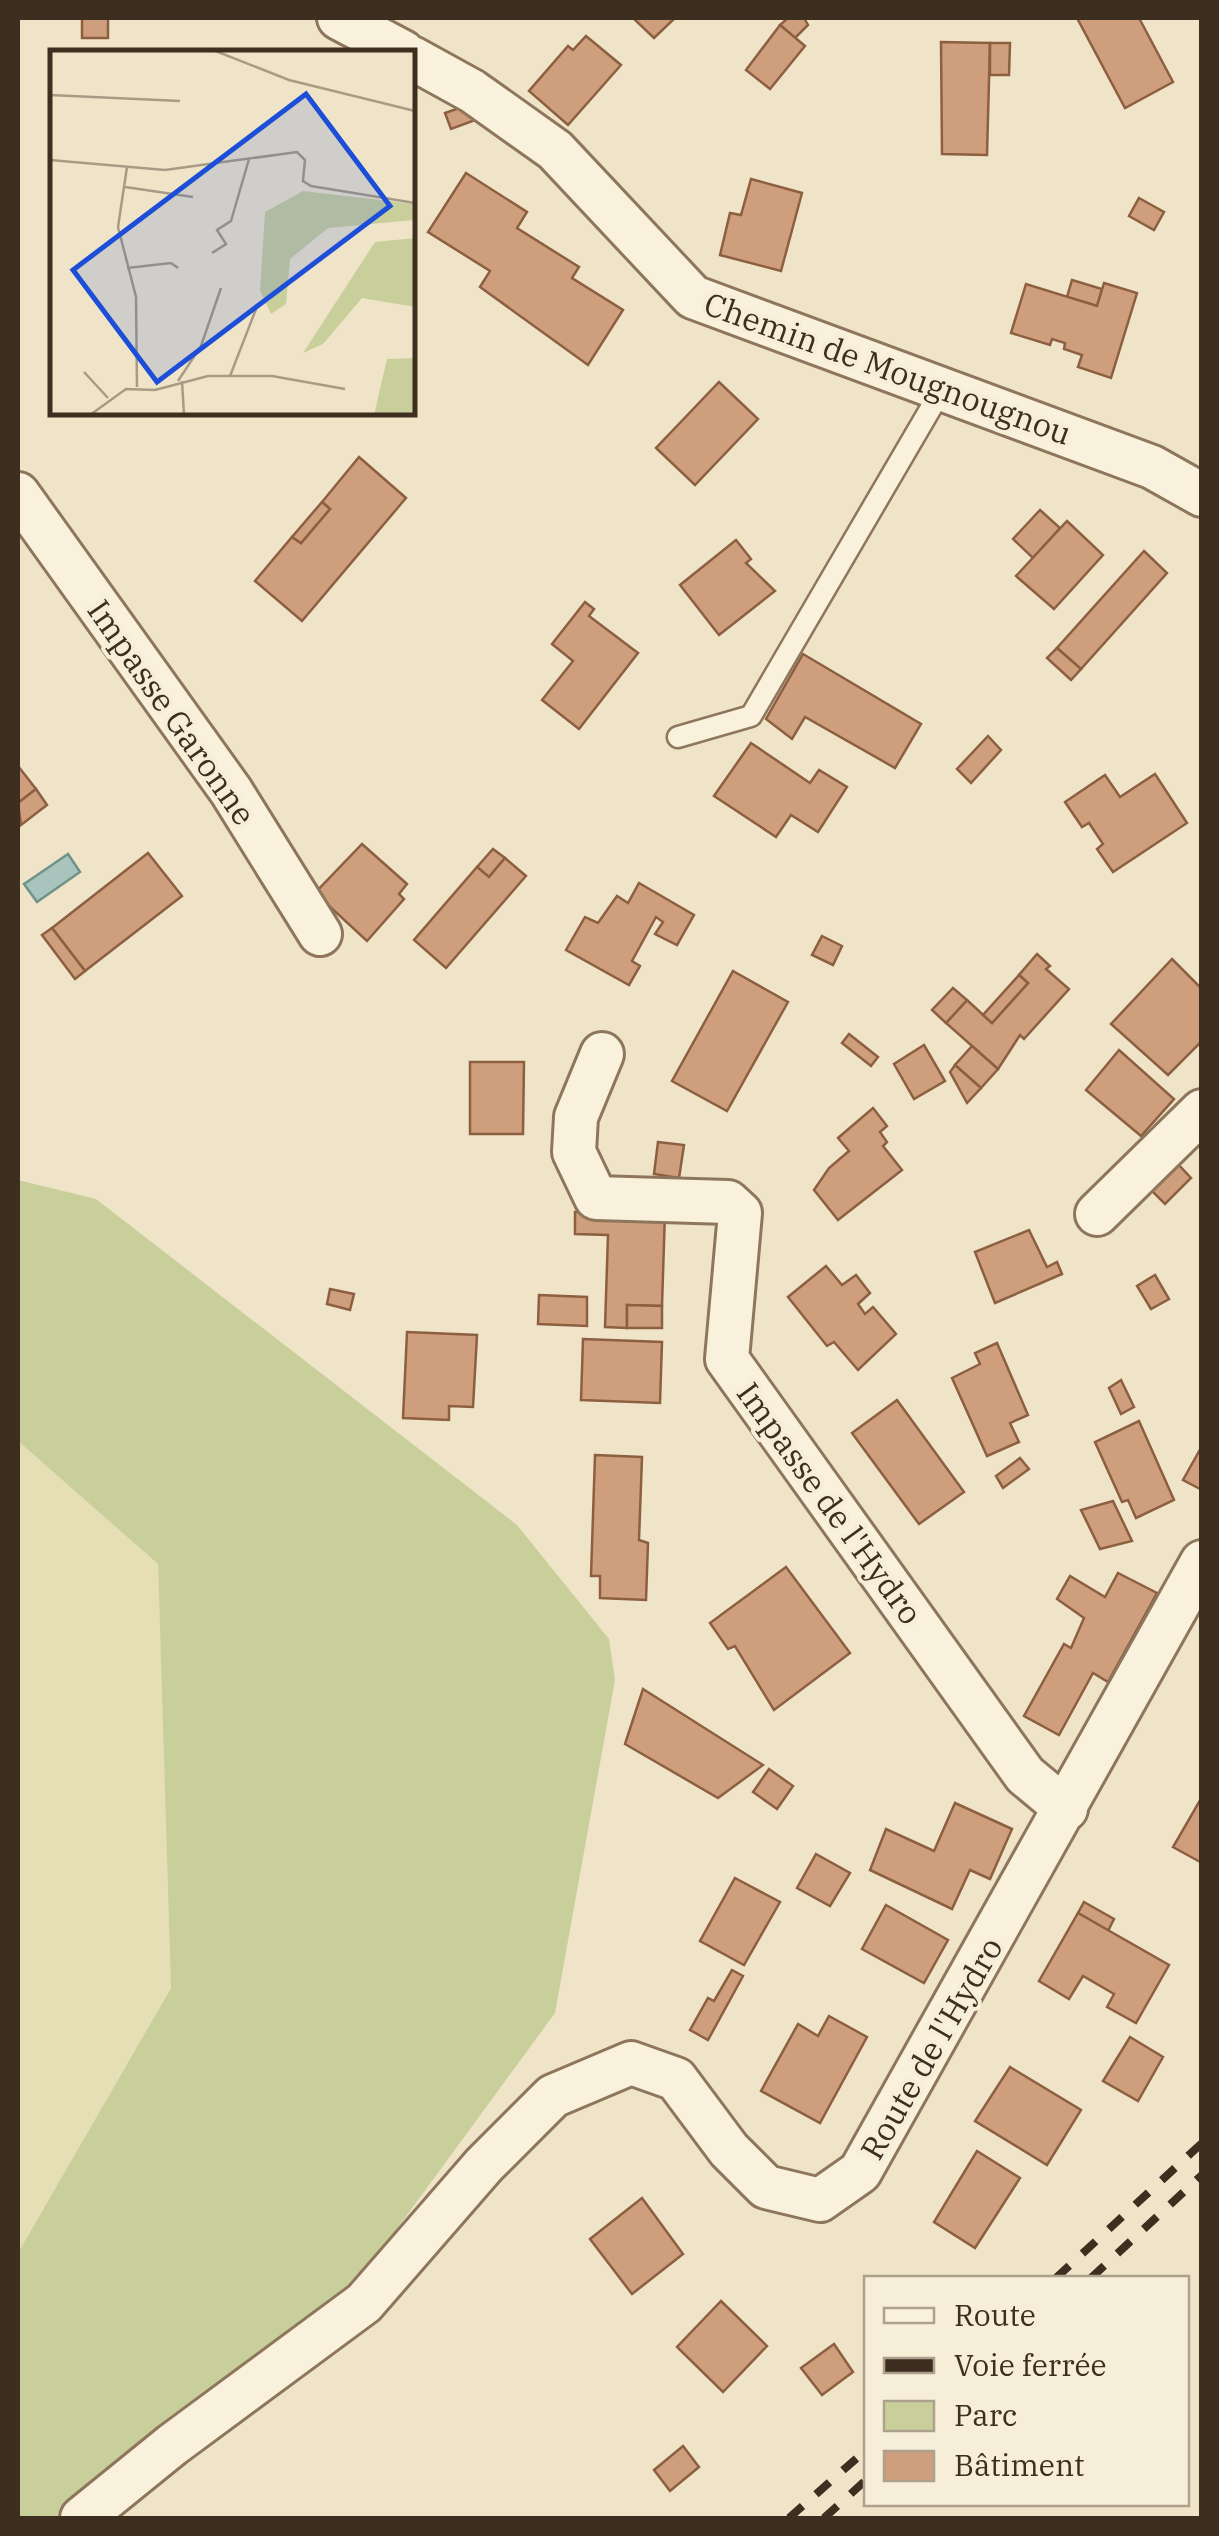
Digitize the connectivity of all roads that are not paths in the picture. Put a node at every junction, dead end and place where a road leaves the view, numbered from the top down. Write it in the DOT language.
graph roads {
  1 [pos="339,18"];
  2 [pos="398,50"];
  3 [pos="415,60"];
  4 [pos="942,389"];
  5 [pos="18,494"];
  6 [pos="1202,495"];
  7 [pos="678,737"];
  8 [pos="320,934"];
  9 [pos="602,1054"];
  10 [pos="1202,1112"];
  11 [pos="1096,1214"];
  12 [pos="1202,1562"];
  13 [pos="1066,1809"];
  14 [pos="82,2518"];
  1 -- 2 [label="street"];
  3 -- 4 [label="street, Chemin de Mougnougnou"];
  4 -- 6 [label="street, Chemin de Mougnougnou"];
  4 -- 7 [label="lane"];
  5 -- 8 [label="street, Impasse Garonne"];
  9 -- 13 [label="street, Impasse de l'Hydro"];
  10 -- 11 [label="street"];
  12 -- 13 [label="street, Route de l'Hydro"];
  13 -- 14 [label="street, Route de l'Hydro"];
}
